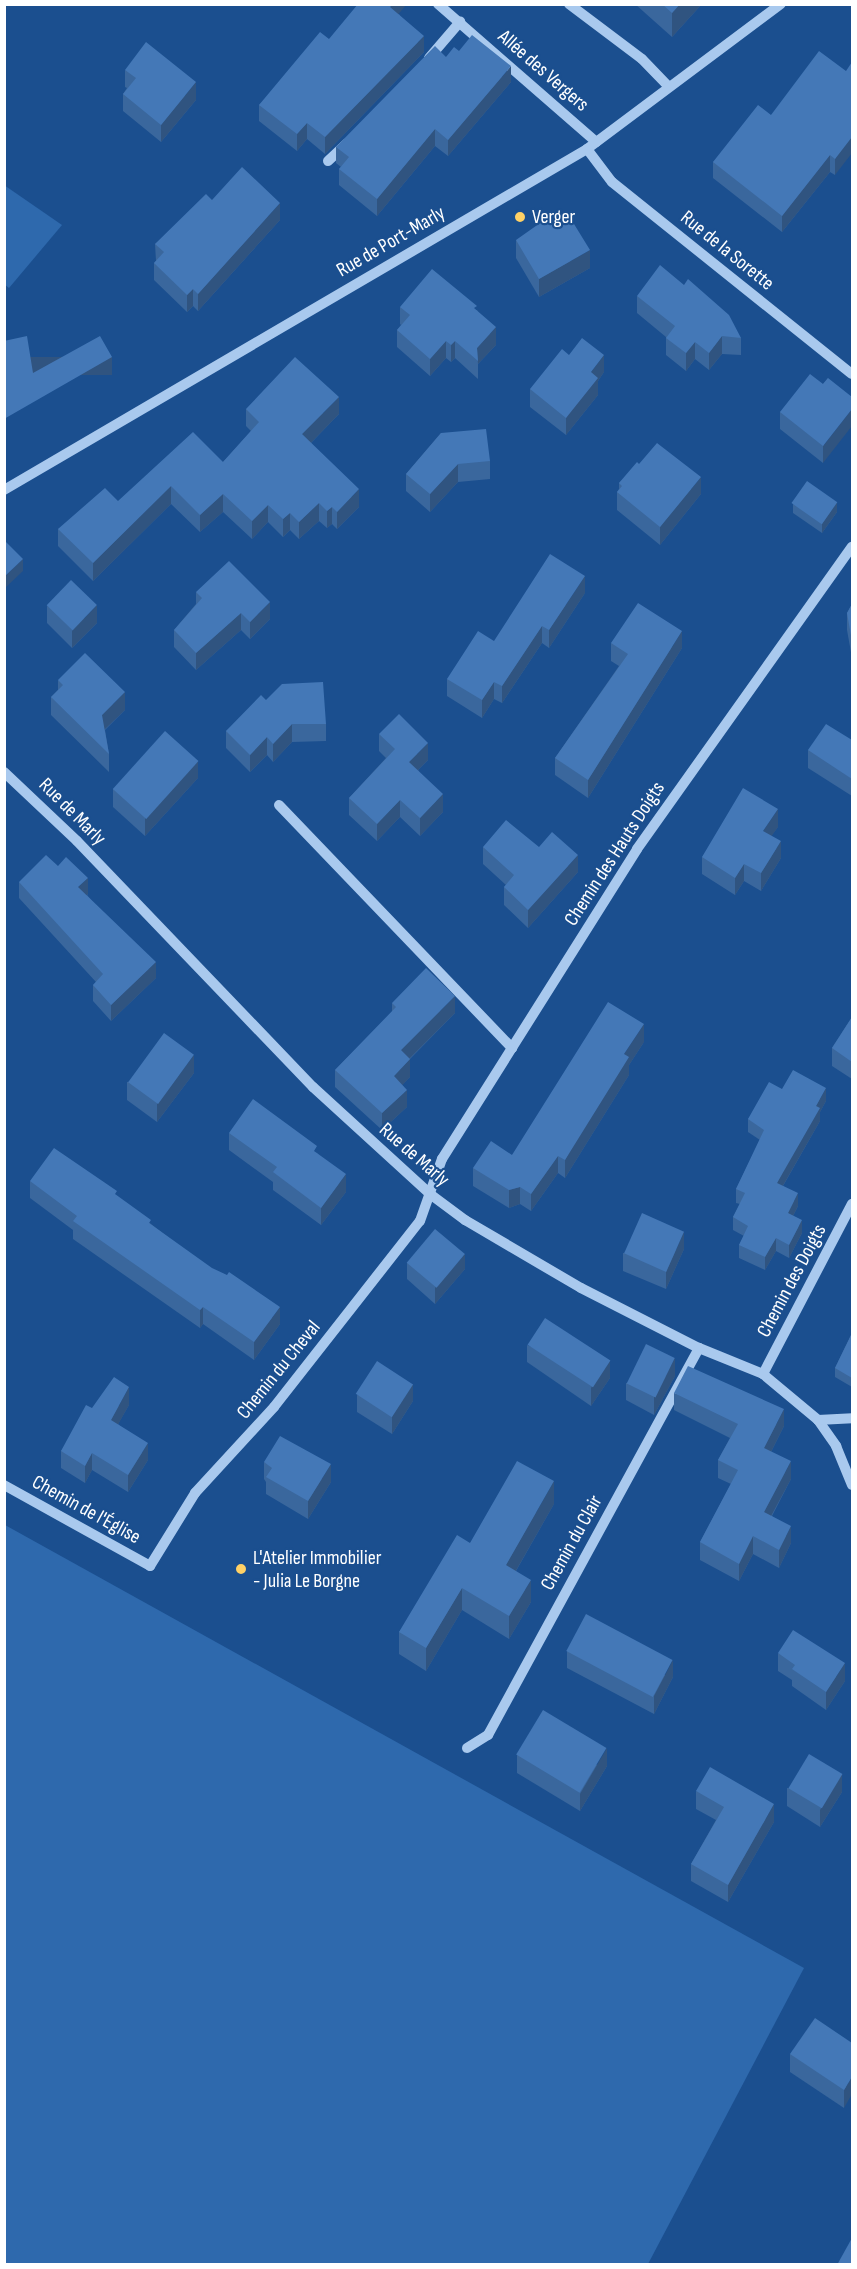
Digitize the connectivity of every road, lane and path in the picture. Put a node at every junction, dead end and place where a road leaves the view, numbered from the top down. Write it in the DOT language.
graph roads {
  1 [pos="438,4"];
  2 [pos="569,4"];
  3 [pos="781,4"];
  4 [pos="460,22"];
  5 [pos="422,66"];
  6 [pos="668,86"];
  7 [pos="359,130"];
  8 [pos="592,146"];
  9 [pos="328,161"];
  10 [pos="852,374"];
  11 [pos="4,490"];
  12 [pos="852,547"];
  13 [pos="4,772"];
  14 [pos="279,805"];
  15 [pos="512,1048"];
  16 [pos="430,1194"];
  17 [pos="852,1204"];
  18 [pos="699,1348"];
  19 [pos="763,1374"];
  20 [pos="852,1418"];
  21 [pos="818,1420"];
  22 [pos="4,1485"];
  23 [pos="852,1485"];
  24 [pos="150,1566"];
  25 [pos="467,1748"];
  1 -- 4 [label="street, Allée des Vergers"];
  2 -- 6 [label="street"];
  3 -- 6 [label="street, Rue de Port-Marly"];
  4 -- 5 [label="street"];
  4 -- 8 [label="street, Allée des Vergers"];
  6 -- 8 [label="street, Rue de Port-Marly"];
  7 -- 9 [label="street"];
  8 -- 10 [label="street, Rue de la Sorette"];
  8 -- 11 [label="street, Rue de Port-Marly"];
  12 -- 15 [label="street, Chemin des Hauts Doigts"];
  13 -- 16 [label="street, Rue de Marly"];
  14 -- 15 [label="street"];
  15 -- 16 [label="street, Chemin des Hauts Doigts"];
  16 -- 18 [label="street, Rue de Marly"];
  16 -- 24 [label="street, Chemin du Cheval"];
  17 -- 19 [label="street, Chemin des Doigts"];
  18 -- 19 [label="street, Rue de Marly"];
  18 -- 25 [label="street, Chemin du Clair"];
  19 -- 21 [label="street, Rue de Marly"];
  20 -- 21 [label="street"];
  21 -- 23 [label="street, Rue de Marly"];
  22 -- 24 [label="street, Chemin de l'Église"];
}
